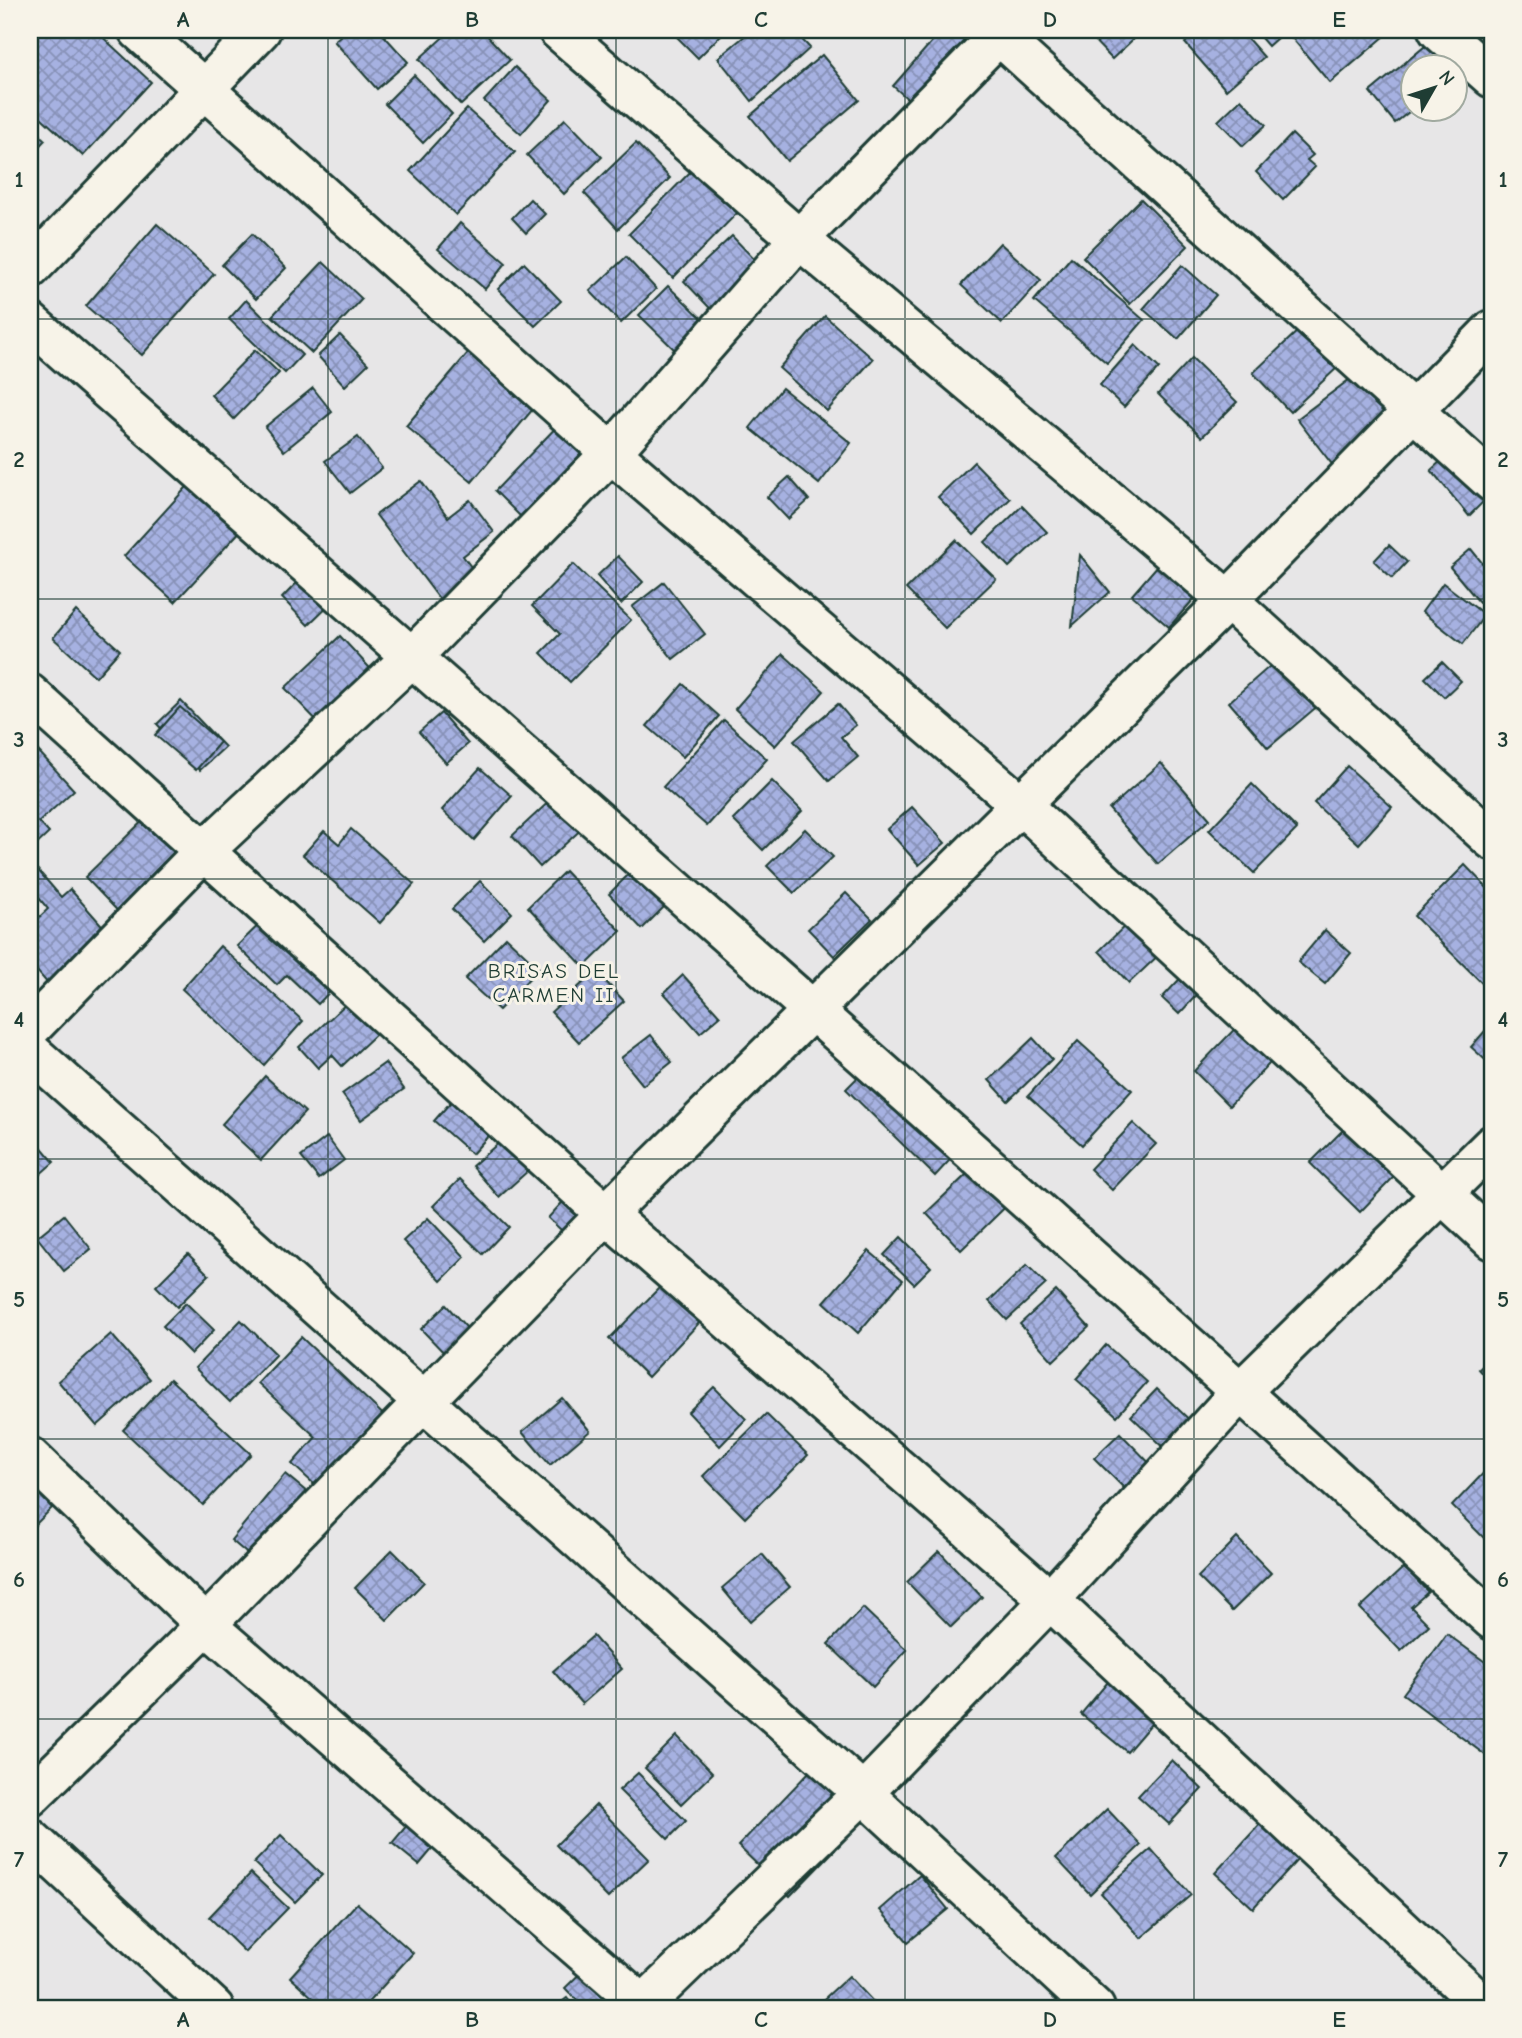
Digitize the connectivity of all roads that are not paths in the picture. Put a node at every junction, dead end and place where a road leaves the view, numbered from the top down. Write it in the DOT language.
graph roads {
  1 [pos="138,30"];
  2 [pos="261,30"];
  3 [pos="558,30"];
  4 [pos="1438,30"];
  5 [pos="996,32"];
  6 [pos="1492,78"];
  7 [pos="206,90"];
  8 [pos="799,239"];
  9 [pos="30,269"];
  10 [pos="30,322"];
  11 [pos="1492,330"];
  12 [pos="1412,411"];
  13 [pos="611,453"];
  14 [pos="1492,482"];
  15 [pos="1228,600"];
  16 [pos="412,657"];
  17 [pos="30,694"];
  18 [pos="1020,804"];
  19 [pos="1492,840"];
  20 [pos="205,850"];
  21 [pos="812,1009"];
  22 [pos="30,1029"];
  23 [pos="30,1051"];
  24 [pos="1492,1145"];
  25 [pos="1445,1194"];
  26 [pos="606,1214"];
  27 [pos="1492,1240"];
  28 [pos="1241,1391"];
  29 [pos="422,1403"];
  30 [pos="30,1457"];
  31 [pos="1050,1601"];
  32 [pos="1492,1620"];
  33 [pos="206,1625"];
  34 [pos="863,1793"];
  35 [pos="30,1797"];
  36 [pos="30,1838"];
  37 [pos="1476,1995"];
  38 [pos="644,2007"];
  39 [pos="214,2008"];
  40 [pos="1095,2008"];
  1 -- 7 [label="street"];
  2 -- 7 [label="street"];
  3 -- 8 [label="street"];
  4 -- 6 [label="street"];
  5 -- 8 [label="street"];
  5 -- 12 [label="street"];
  7 -- 9 [label="street"];
  7 -- 13 [label="street"];
  8 -- 13 [label="street"];
  8 -- 15 [label="street"];
  10 -- 16 [label="street"];
  11 -- 12 [label="street"];
  12 -- 14 [label="street"];
  12 -- 15 [label="street"];
  13 -- 16 [label="street"];
  13 -- 18 [label="street"];
  15 -- 18 [label="street"];
  15 -- 19 [label="street"];
  16 -- 20 [label="street"];
  16 -- 21 [label="street"];
  17 -- 20 [label="street"];
  18 -- 21 [label="street"];
  18 -- 25 [label="street"];
  20 -- 22 [label="street"];
  20 -- 26 [label="street"];
  21 -- 26 [label="street"];
  21 -- 28 [label="street"];
  23 -- 29 [label="street"];
  24 -- 25 [label="street"];
  25 -- 27 [label="street"];
  25 -- 28 [label="street"];
  26 -- 29 [label="street"];
  26 -- 31 [label="street"];
  28 -- 31 [label="street"];
  28 -- 32 [label="street"];
  29 -- 33 [label="street"];
  29 -- 34 [label="street"];
  30 -- 33 [label="street"];
  31 -- 34 [label="street"];
  31 -- 37 [label="street"];
  33 -- 35 [label="street"];
  33 -- 38 [label="street"];
  34 -- 38 [label="street"];
  34 -- 40 [label="street"];
  36 -- 39 [label="street"];
}
